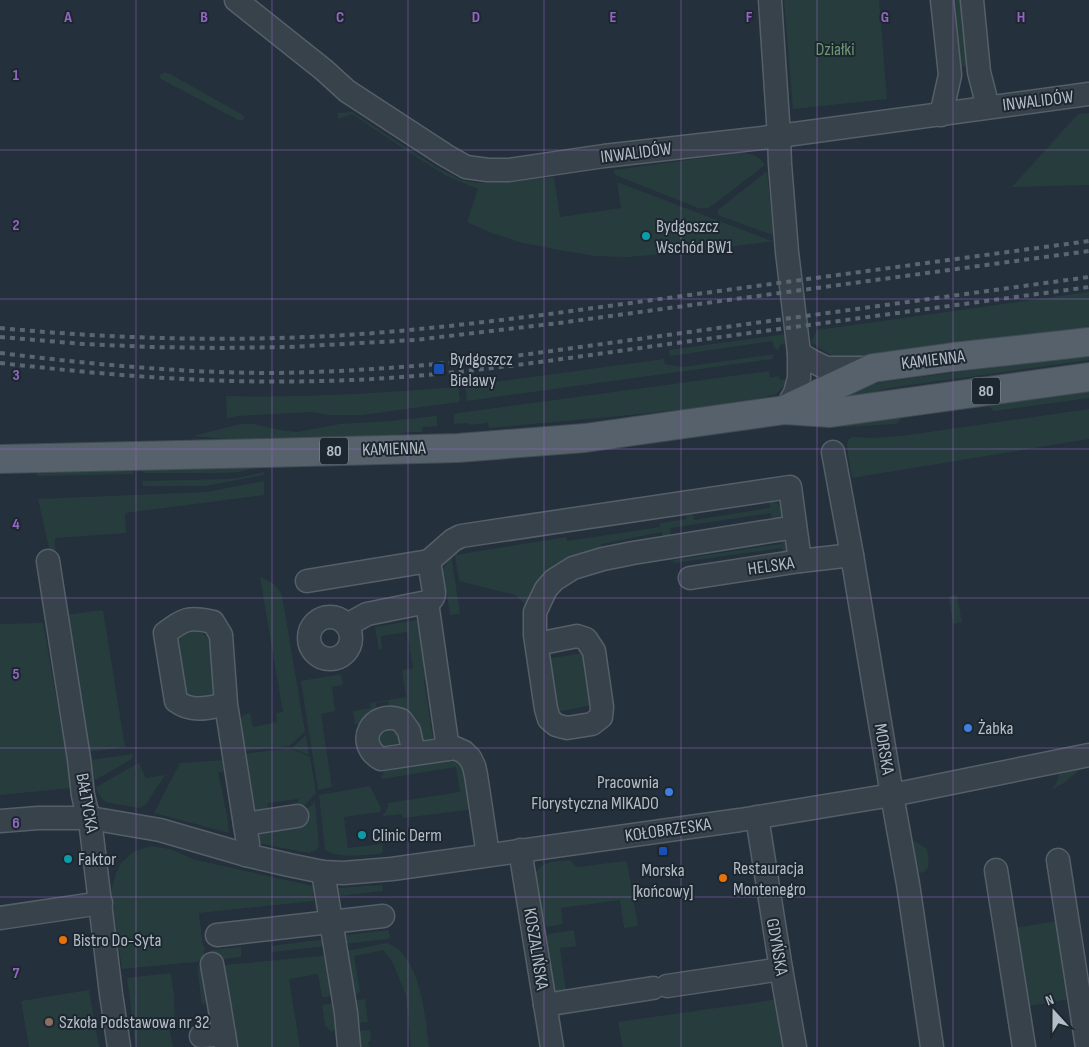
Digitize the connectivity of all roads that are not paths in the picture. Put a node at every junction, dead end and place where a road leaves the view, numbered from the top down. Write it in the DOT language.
graph roads {
  1 [pos="236,0"];
  2 [pos="770,0"];
  3 [pos="942,0"];
  4 [pos="972,0"];
  5 [pos="979,72"];
  6 [pos="950,75"];
  7 [pos="1089,94"];
  8 [pos="988,107"];
  9 [pos="941,115"];
  10 [pos="779,136"];
  11 [pos="1089,342"];
  12 [pos="799,353"];
  13 [pos="873,368"];
  14 [pos="1089,377"];
  15 [pos="786,410"];
  16 [pos="833,452"];
  17 [pos="0,459"];
  18 [pos="795,526"];
  19 [pos="852,555"];
  20 [pos="48,560"];
  21 [pos="429,561"];
  22 [pos="800,561"];
  23 [pos="690,578"];
  24 [pos="307,581"];
  25 [pos="427,602"];
  26 [pos="347,625"];
  27 [pos="537,644"];
  28 [pos="226,704"];
  29 [pos="448,749"];
  30 [pos="414,754"];
  31 [pos="1089,755"];
  32 [pos="892,796"];
  33 [pos="297,816"];
  34 [pos="756,817"];
  35 [pos="90,818"];
  36 [pos="0,821"];
  37 [pos="245,824"];
  38 [pos="520,850"];
  39 [pos="246,854"];
  40 [pos="488,855"];
  41 [pos="1058,860"];
  42 [pos="996,870"];
  43 [pos="323,872"];
  44 [pos="101,903"];
  45 [pos="383,916"];
  46 [pos="0,918"];
  47 [pos="331,922"];
  48 [pos="218,935"];
  49 [pos="212,964"];
  50 [pos="781,969"];
  51 [pos="545,1005"];
  52 [pos="201,1036"];
  53 [pos="225,1040"];
  54 [pos="795,1046"];
  55 [pos="119,1047"];
  56 [pos="349,1047"];
  57 [pos="552,1047"];
  58 [pos="932,1047"];
  59 [pos="1024,1047"];
  60 [pos="1087,1047"];
  1 -- 10 [label="street, INWALIDÓW"];
  2 -- 10 [label="street"];
  3 -- 6 [label="street"];
  4 -- 5 [label="street"];
  5 -- 6 [label="street"];
  5 -- 8 [label="street"];
  6 -- 9 [label="street"];
  7 -- 8 [label="street, INWALIDÓW"];
  8 -- 9 [label="street, INWALIDÓW"];
  9 -- 10 [label="street, INWALIDÓW"];
  10 -- 12 [label="street"];
  11 -- 13 [label="main road, KAMIENNA / 80"];
  12 -- 13 [label="street"];
  12 -- 15 [label="street"];
  13 -- 15 [label="main road, KAMIENNA / 80"];
  14 -- 15 [label="main road, KAMIENNA / 80"];
  15 -- 17 [label="main road, KAMIENNA / 80"];
  16 -- 19 [label="street, MORSKA"];
  18 -- 21 [label="street"];
  18 -- 22 [label="street"];
  18 -- 27 [label="street"];
  19 -- 22 [label="street, HELSKA"];
  19 -- 32 [label="street, MORSKA"];
  20 -- 35 [label="street, BAŁTYCKA"];
  21 -- 24 [label="street"];
  21 -- 25 [label="street"];
  22 -- 23 [label="street, HELSKA"];
  25 -- 26 [label="street"];
  25 -- 29 [label="street"];
  28 -- 37 [label="street"];
  29 -- 30 [label="street"];
  29 -- 40 [label="street"];
  31 -- 32 [label="street, KOŁOBRZESKA"];
  32 -- 34 [label="street, KOŁOBRZESKA"];
  32 -- 58 [label="street, MORSKA"];
  33 -- 37 [label="street"];
  34 -- 38 [label="street, KOŁOBRZESKA"];
  34 -- 50 [label="street, GDYŃSKA"];
  35 -- 36 [label="street, KOŁOBRZESKA"];
  35 -- 39 [label="street, KOŁOBRZESKA"];
  35 -- 44 [label="street, BAŁTYCKA"];
  37 -- 39 [label="street"];
  38 -- 40 [label="street, KOŁOBRZESKA"];
  38 -- 51 [label="street, KOSZALIŃSKA"];
  39 -- 43 [label="street, KOŁOBRZESKA"];
  40 -- 43 [label="street, KOŁOBRZESKA"];
  41 -- 60 [label="street"];
  42 -- 59 [label="street"];
  43 -- 47 [label="street"];
  44 -- 46 [label="street"];
  44 -- 55 [label="street, BAŁTYCKA"];
  45 -- 47 [label="street"];
  47 -- 48 [label="street"];
  47 -- 56 [label="street"];
  49 -- 53 [label="street"];
  50 -- 51 [label="street"];
  50 -- 54 [label="street, GDYŃSKA"];
  51 -- 57 [label="street, KOSZALIŃSKA"];
  52 -- 53 [label="street"];
}
